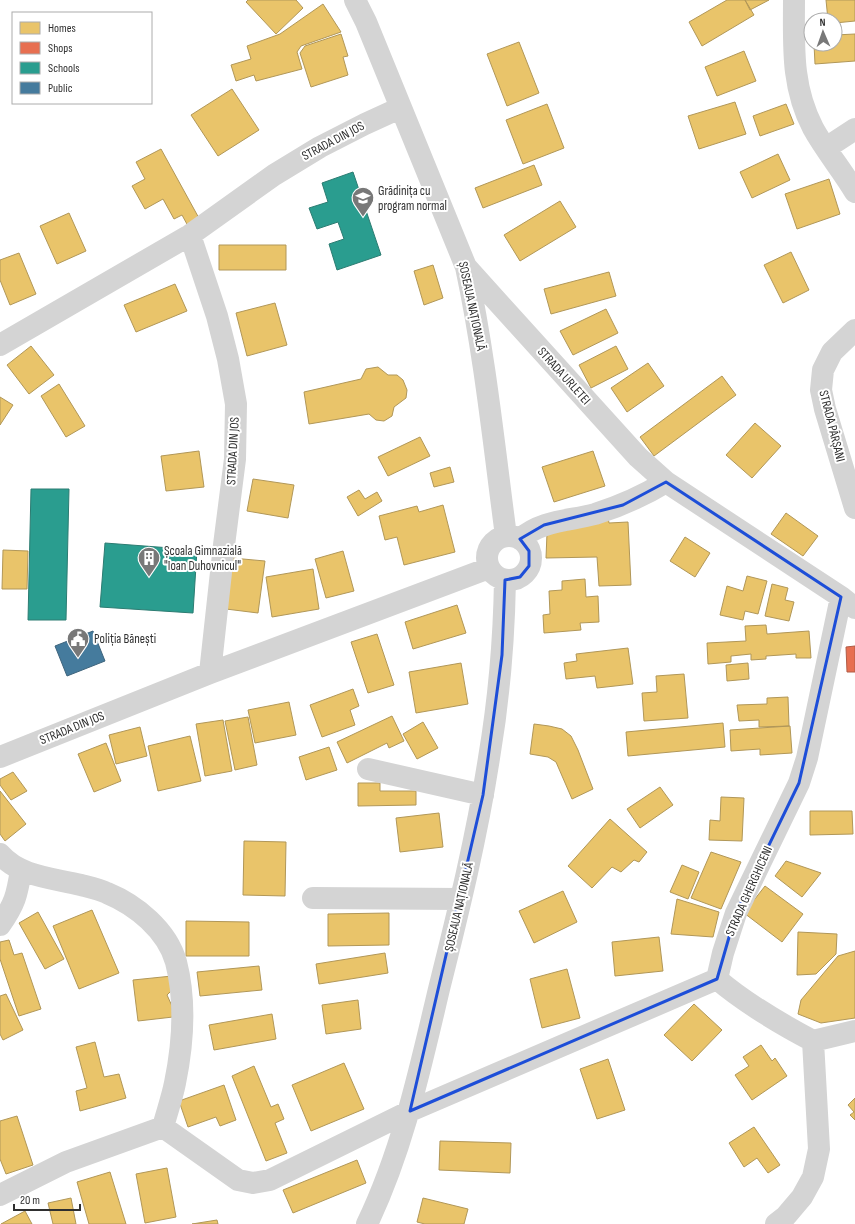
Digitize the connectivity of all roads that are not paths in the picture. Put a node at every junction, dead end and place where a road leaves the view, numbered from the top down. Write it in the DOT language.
graph roads {
  1 [pos="355,0"];
  2 [pos="794,0"];
  3 [pos="400,108"];
  4 [pos="855,129"];
  5 [pos="826,148"];
  6 [pos="855,192"];
  7 [pos="190,234"];
  8 [pos="466,267"];
  9 [pos="855,330"];
  10 [pos="0,344"];
  11 [pos="666,482"];
  12 [pos="855,508"];
  13 [pos="513,538"];
  14 [pos="497,574"];
  15 [pos="848,603"];
  16 [pos="210,673"];
  17 [pos="0,757"];
  18 [pos="368,769"];
  19 [pos="483,795"];
  20 [pos="0,854"];
  21 [pos="21,870"];
  22 [pos="313,898"];
  23 [pos="461,899"];
  24 [pos="0,925"];
  25 [pos="717,979"];
  26 [pos="855,1031"];
  27 [pos="813,1041"];
  28 [pos="410,1111"];
  29 [pos="163,1127"];
  30 [pos="0,1195"];
  31 [pos="367,1224"];
  32 [pos="776,1224"];
  1 -- 3 [label="street, ȘOSEAUA NAȚIONALĂ"];
  2 -- 5 [label="street"];
  3 -- 7 [label="street, STRADA DIN JOS"];
  3 -- 8 [label="street, ȘOSEAUA NAȚIONALĂ"];
  4 -- 5 [label="street"];
  5 -- 6 [label="street"];
  7 -- 10 [label="street, STRADA DIN JOS"];
  7 -- 16 [label="street, STRADA DIN JOS"];
  8 -- 11 [label="street, STRADA URLETEI"];
  8 -- 13 [label="street, ȘOSEAUA NAȚIONALĂ"];
  9 -- 12 [label="street, STRADA PÂRȘANI"];
  11 -- 13 [label="street"];
  11 -- 15 [label="street, STRADA URLETEI"];
  13 -- 14 [label="street, ȘOSEAUA NAȚIONALĂ"];
  13 -- 14 [label="street, ȘOSEAUA NAȚIONALĂ"];
  14 -- 16 [label="street, STRADA DIN JOS"];
  14 -- 19 [label="street, ȘOSEAUA NAȚIONALĂ"];
  15 -- 25 [label="street, STRADA GHERGHICENI"];
  16 -- 17 [label="street, STRADA DIN JOS"];
  18 -- 19 [label="street"];
  19 -- 23 [label="street, ȘOSEAUA NAȚIONALĂ"];
  20 -- 21 [label="street"];
  21 -- 24 [label="street"];
  21 -- 29 [label="street"];
  22 -- 23 [label="street"];
  23 -- 28 [label="street, ȘOSEAUA NAȚIONALĂ"];
  25 -- 27 [label="street"];
  25 -- 28 [label="street"];
  26 -- 27 [label="street"];
  27 -- 32 [label="street"];
  28 -- 29 [label="street"];
  28 -- 31 [label="street, ȘOSEAUA NAȚIONALĂ"];
  29 -- 30 [label="street"];
}
